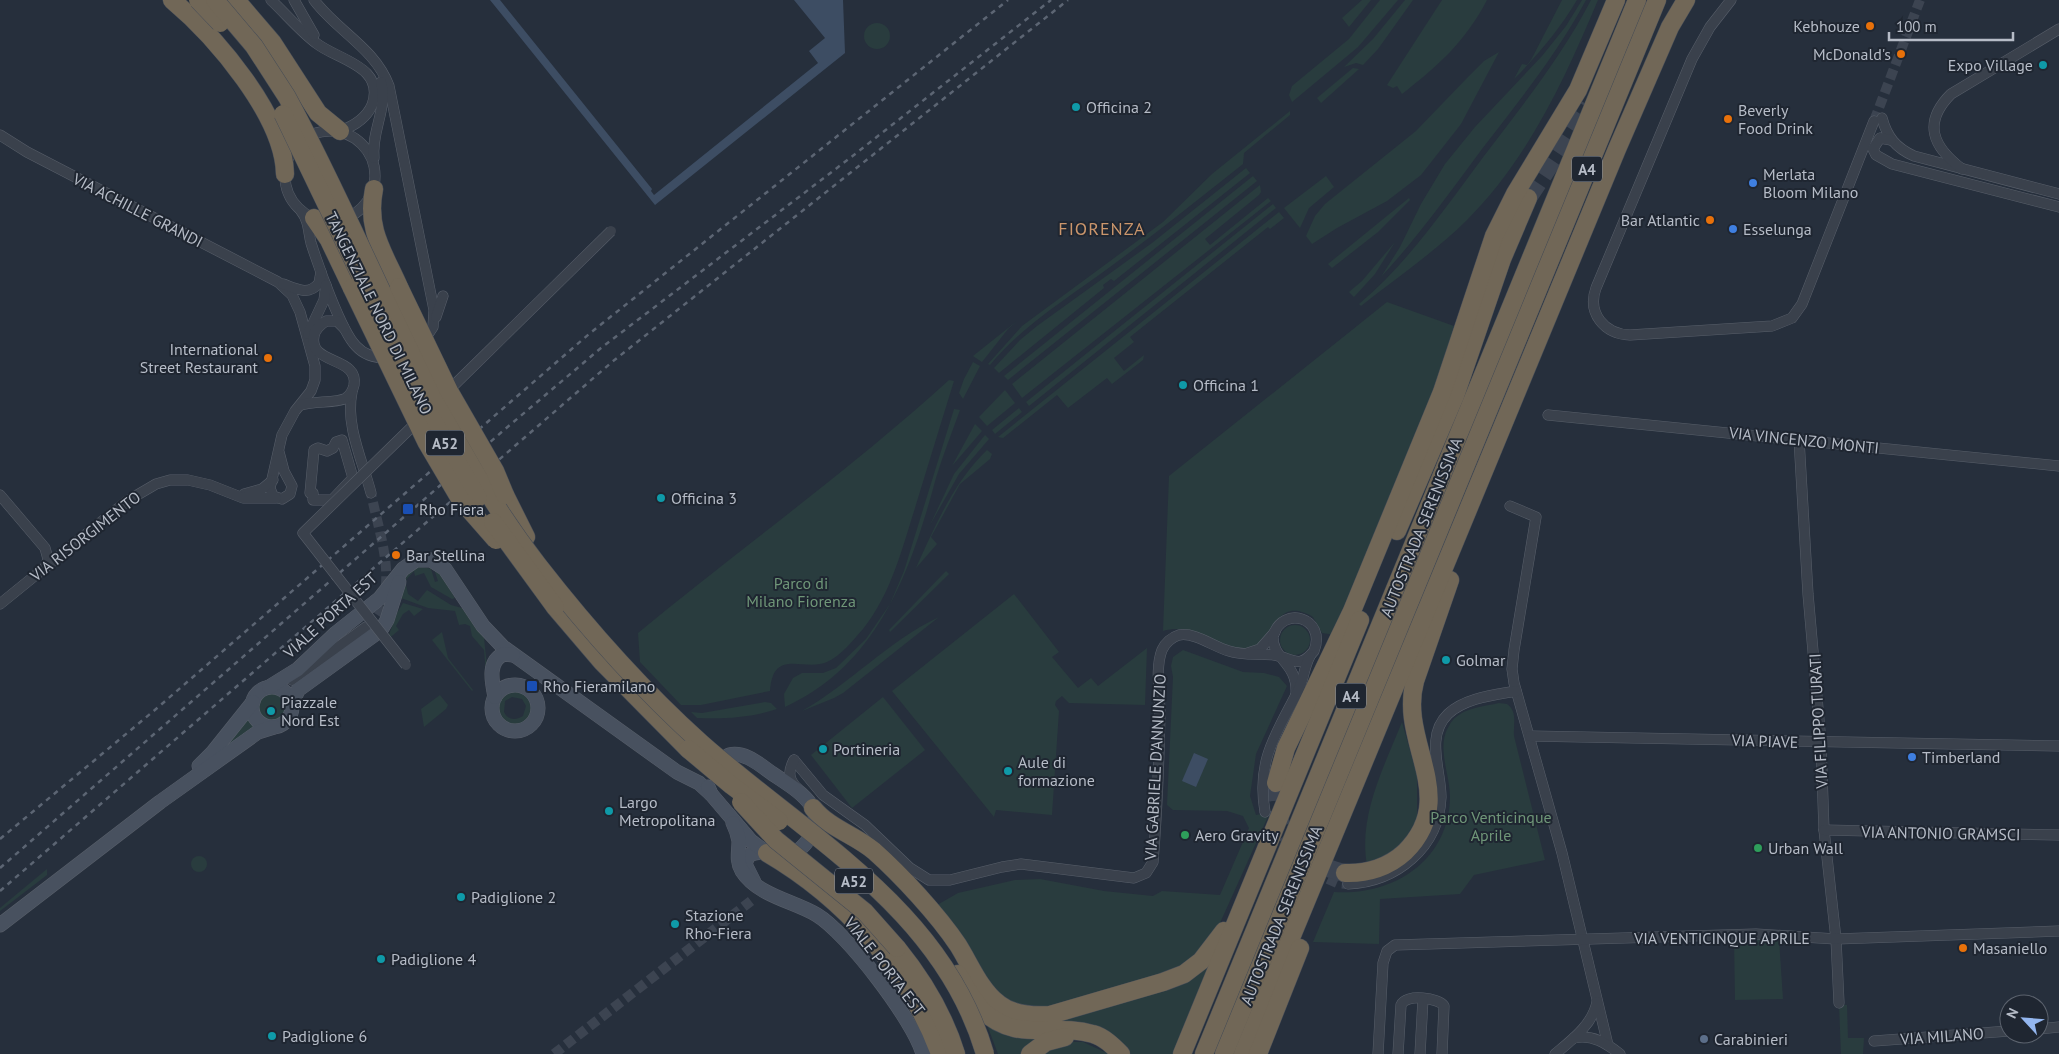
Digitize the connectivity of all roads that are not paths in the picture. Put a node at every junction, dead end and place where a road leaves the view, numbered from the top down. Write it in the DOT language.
graph roads {
  1 [pos="172,0"];
  2 [pos="198,0"];
  3 [pos="215,0"];
  4 [pos="236,0"];
  5 [pos="271,0"];
  6 [pos="294,0"];
  7 [pos="314,0"];
  8 [pos="1616,0"];
  9 [pos="1637,0"];
  10 [pos="1657,0"];
  11 [pos="1675,0"];
  12 [pos="1686,0"];
  13 [pos="1698,0"];
  14 [pos="1731,0"];
  15 [pos="2059,29"];
  16 [pos="365,50"];
  17 [pos="336,56"];
  18 [pos="340,131"];
  19 [pos="0,135"];
  20 [pos="1891,140"];
  21 [pos="1617,148"];
  22 [pos="1887,161"];
  23 [pos="375,166"];
  24 [pos="1962,169"];
  25 [pos="1856,170"];
  26 [pos="285,174"];
  27 [pos="374,189"];
  28 [pos="2059,194"];
  29 [pos="1528,198"];
  30 [pos="2059,207"];
  31 [pos="308,214"];
  32 [pos="611,231"];
  33 [pos="321,271"];
  34 [pos="278,282"];
  35 [pos="326,284"];
  36 [pos="1477,285"];
  37 [pos="443,296"];
  38 [pos="433,327"];
  39 [pos="346,330"];
  40 [pos="307,337"];
  41 [pos="340,363"];
  42 [pos="315,380"];
  43 [pos="352,390"];
  44 [pos="328,401"];
  45 [pos="301,405"];
  46 [pos="1548,415"];
  47 [pos="351,420"];
  48 [pos="1799,439"];
  49 [pos="279,452"];
  50 [pos="2059,466"];
  51 [pos="290,481"];
  52 [pos="272,482"];
  53 [pos="371,494"];
  54 [pos="0,495"];
  55 [pos="233,495"];
  56 [pos="276,498"];
  57 [pos="324,501"];
  58 [pos="1510,506"];
  59 [pos="1394,536"];
  60 [pos="408,564"];
  61 [pos="46,565"];
  62 [pos="1450,580"];
  63 [pos="0,604"];
  64 [pos="555,607"];
  65 [pos="576,612"];
  66 [pos="366,626"];
  67 [pos="483,626"];
  68 [pos="1275,632"];
  69 [pos="513,655"];
  70 [pos="1245,655"];
  71 [pos="1310,656"];
  72 [pos="1283,658"];
  73 [pos="406,665"];
  74 [pos="525,665"];
  75 [pos="309,670"];
  76 [pos="492,672"];
  77 [pos="513,685"];
  78 [pos="272,687"];
  79 [pos="1516,691"];
  80 [pos="1296,694"];
  81 [pos="495,696"];
  82 [pos="291,701"];
  83 [pos="253,702"];
  84 [pos="274,727"];
  85 [pos="1530,736"];
  86 [pos="1821,743"];
  87 [pos="2059,746"];
  88 [pos="688,749"];
  89 [pos="794,760"];
  90 [pos="764,768"];
  91 [pos="677,772"];
  92 [pos="709,773"];
  93 [pos="1276,783"];
  94 [pos="711,794"];
  95 [pos="1287,797"];
  96 [pos="808,801"];
  97 [pos="160,802"];
  98 [pos="1265,812"];
  99 [pos="732,818"];
  100 [pos="1824,830"];
  101 [pos="2059,835"];
  102 [pos="767,853"];
  103 [pos="868,878"];
  104 [pos="1347,878"];
  105 [pos="754,882"];
  106 [pos="0,925"];
  107 [pos="2059,932"];
  108 [pos="1836,939"];
  109 [pos="1583,940"];
  110 [pos="1598,998"];
  111 [pos="1423,999"];
  112 [pos="1839,1003"];
  113 [pos="1271,1006"];
  114 [pos="1999,1032"];
  115 [pos="1048,1037"];
  116 [pos="1574,1038"];
  117 [pos="1874,1041"];
  118 [pos="1608,1045"];
  119 [pos="1184,1049"];
  120 [pos="1118,1051"];
  121 [pos="923,1054"];
  122 [pos="940,1054"];
  123 [pos="956,1054"];
  124 [pos="973,1054"];
  125 [pos="985,1054"];
  126 [pos="1030,1054"];
  127 [pos="1204,1054"];
  128 [pos="1224,1054"];
  129 [pos="1244,1054"];
  130 [pos="1258,1054"];
  131 [pos="1378,1054"];
  132 [pos="1398,1054"];
  133 [pos="1420,1054"];
  134 [pos="1442,1054"];
  135 [pos="1556,1054"];
  136 [pos="1620,1054"];
  1 -- 26 [label="highway"];
  2 -- 64 [label="highway, TANGENZIALE NORD DI MILANO / A52, bridge"];
  3 -- 65 [label="highway, TANGENZIALE NORD DI MILANO / A52, bridge"];
  4 -- 18 [label="highway"];
  5 -- 17 [label="street"];
  6 -- 17 [label="street"];
  7 -- 16 [label="street"];
  8 -- 36 [label="highway, A4"];
  9 -- 127 [label="highway, AUTOSTRADA SERENISSIMA / A4"];
  10 -- 128 [label="highway, AUTOSTRADA SERENISSIMA / A4"];
  11 -- 21 [label="highway, A4"];
  12 -- 21 [label="highway"];
  13 -- 62 [label="highway"];
  14 -- 25 [label="street"];
  15 -- 24 [label="street"];
  16 -- 23 [label="street"];
  16 -- 38 [label="street"];
  17 -- 18 [label="street"];
  18 -- 23 [label="street"];
  18 -- 26 [label="street"];
  19 -- 34 [label="street, VIA ACHILLE GRANDI"];
  20 -- 22 [label="street"];
  20 -- 24 [label="street"];
  20 -- 25 [label="street"];
  21 -- 113 [label="highway"];
  22 -- 25 [label="street"];
  22 -- 30 [label="street"];
  23 -- 27 [label="street"];
  24 -- 28 [label="street"];
  26 -- 31 [label="street"];
  27 -- 31 [label="street"];
  27 -- 65 [label="highway, bridge"];
  29 -- 59 [label="highway"];
  31 -- 33 [label="street"];
  31 -- 64 [label="highway, bridge"];
  32 -- 73 [label="street, bridge"];
  33 -- 34 [label="street, VIA ACHILLE GRANDI"];
  33 -- 35 [label="street"];
  34 -- 40 [label="street, VIA ACHILLE GRANDI"];
  35 -- 39 [label="street"];
  35 -- 40 [label="street"];
  36 -- 59 [label="highway, A4"];
  36 -- 93 [label="highway"];
  37 -- 38 [label="street"];
  38 -- 39 [label="street"];
  39 -- 41 [label="street"];
  40 -- 42 [label="street, VIA ACHILLE GRANDI"];
  41 -- 42 [label="street"];
  41 -- 43 [label="street"];
  42 -- 44 [label="street"];
  42 -- 45 [label="street"];
  43 -- 44 [label="street"];
  43 -- 47 [label="street"];
  44 -- 45 [label="street"];
  44 -- 47 [label="street"];
  45 -- 49 [label="street"];
  46 -- 48 [label="street, VIA VINCENZO MONTI"];
  47 -- 53 [label="street"];
  48 -- 50 [label="street, VIA VINCENZO MONTI"];
  48 -- 86 [label="street, VIA FILIPPO TURATI"];
  49 -- 51 [label="street"];
  49 -- 52 [label="street"];
  51 -- 52 [label="street"];
  51 -- 56 [label="street"];
  52 -- 55 [label="street, VIA RISORGIMENTO"];
  52 -- 56 [label="street"];
  54 -- 61 [label="street"];
  55 -- 56 [label="street, VIA RISORGIMENTO"];
  55 -- 61 [label="street, VIA RISORGIMENTO"];
  57 -- 57 [label="street"];
  58 -- 79 [label="street"];
  59 -- 95 [label="highway, A4"];
  60 -- 67 [label="street"];
  60 -- 78 [label="street, VIALE PORTA EST"];
  60 -- 82 [label="street, VIALE PORTA EST"];
  61 -- 63 [label="street, VIA RISORGIMENTO"];
  62 -- 104 [label="highway"];
  62 -- 113 [label="highway"];
  64 -- 88 [label="highway, TANGENZIALE NORD DI MILANO / A52"];
  65 -- 103 [label="highway, TANGENZIALE NORD DI MILANO / A52, bridge"];
  66 -- 75 [label="street"];
  67 -- 69 [label="street"];
  67 -- 76 [label="street"];
  68 -- 70 [label="street"];
  68 -- 71 [label="street"];
  68 -- 72 [label="street"];
  69 -- 74 [label="street"];
  69 -- 76 [label="street"];
  70 -- 72 [label="street, VIA GABRIELE D'ANNUNZIO"];
  70 -- 89 [label="street, VIA GABRIELE D'ANNUNZIO"];
  71 -- 72 [label="street"];
  71 -- 80 [label="street"];
  72 -- 80 [label="street"];
  74 -- 77 [label="street"];
  74 -- 91 [label="street"];
  75 -- 78 [label="street"];
  75 -- 82 [label="street"];
  76 -- 81 [label="street"];
  77 -- 81 [label="street"];
  77 -- 81 [label="street"];
  78 -- 82 [label="street"];
  78 -- 83 [label="street"];
  79 -- 85 [label="street"];
  79 -- 104 [label="street"];
  80 -- 98 [label="street"];
  82 -- 84 [label="street"];
  83 -- 84 [label="street"];
  83 -- 97 [label="street"];
  84 -- 97 [label="street"];
  85 -- 86 [label="street, VIA PIAVE"];
  85 -- 109 [label="street"];
  86 -- 87 [label="street, VIA PIAVE"];
  86 -- 100 [label="street, VIA FILIPPO TURATI"];
  88 -- 123 [label="highway, bridge"];
  88 -- 124 [label="highway, TANGENZIALE NORD DI MILANO / A52, bridge"];
  89 -- 90 [label="street"];
  89 -- 96 [label="street"];
  90 -- 92 [label="street"];
  90 -- 96 [label="street"];
  91 -- 92 [label="street"];
  91 -- 94 [label="street"];
  92 -- 94 [label="street"];
  94 -- 99 [label="street"];
  95 -- 96 [label="highway"];
  95 -- 119 [label="highway"];
  96 -- 102 [label="street"];
  97 -- 106 [label="street"];
  99 -- 102 [label="street"];
  99 -- 105 [label="street, VIALE PORTA EST"];
  100 -- 101 [label="street, VIA ANTONIO GRAMSCI"];
  100 -- 108 [label="street, VIA FILIPPO TURATI"];
  102 -- 105 [label="street"];
  102 -- 122 [label="highway"];
  103 -- 115 [label="highway, bridge"];
  103 -- 125 [label="highway, TANGENZIALE NORD DI MILANO / A52, bridge"];
  105 -- 121 [label="street, VIALE PORTA EST"];
  107 -- 108 [label="street, VIA VENTICINQUE APRILE"];
  108 -- 109 [label="street, VIA VENTICINQUE APRILE"];
  108 -- 112 [label="street, VIA FILIPPO TURATI"];
  109 -- 110 [label="street"];
  109 -- 131 [label="street, VIA VENTICINQUE APRILE"];
  110 -- 116 [label="street"];
  110 -- 118 [label="street"];
  111 -- 132 [label="street"];
  111 -- 133 [label="street"];
  111 -- 134 [label="street"];
  113 -- 129 [label="highway"];
  113 -- 130 [label="highway"];
  114 -- 117 [label="street, VIA MILANO"];
  115 -- 120 [label="highway"];
  115 -- 126 [label="highway"];
  116 -- 118 [label="street"];
  116 -- 135 [label="street"];
  118 -- 136 [label="street"];
}
